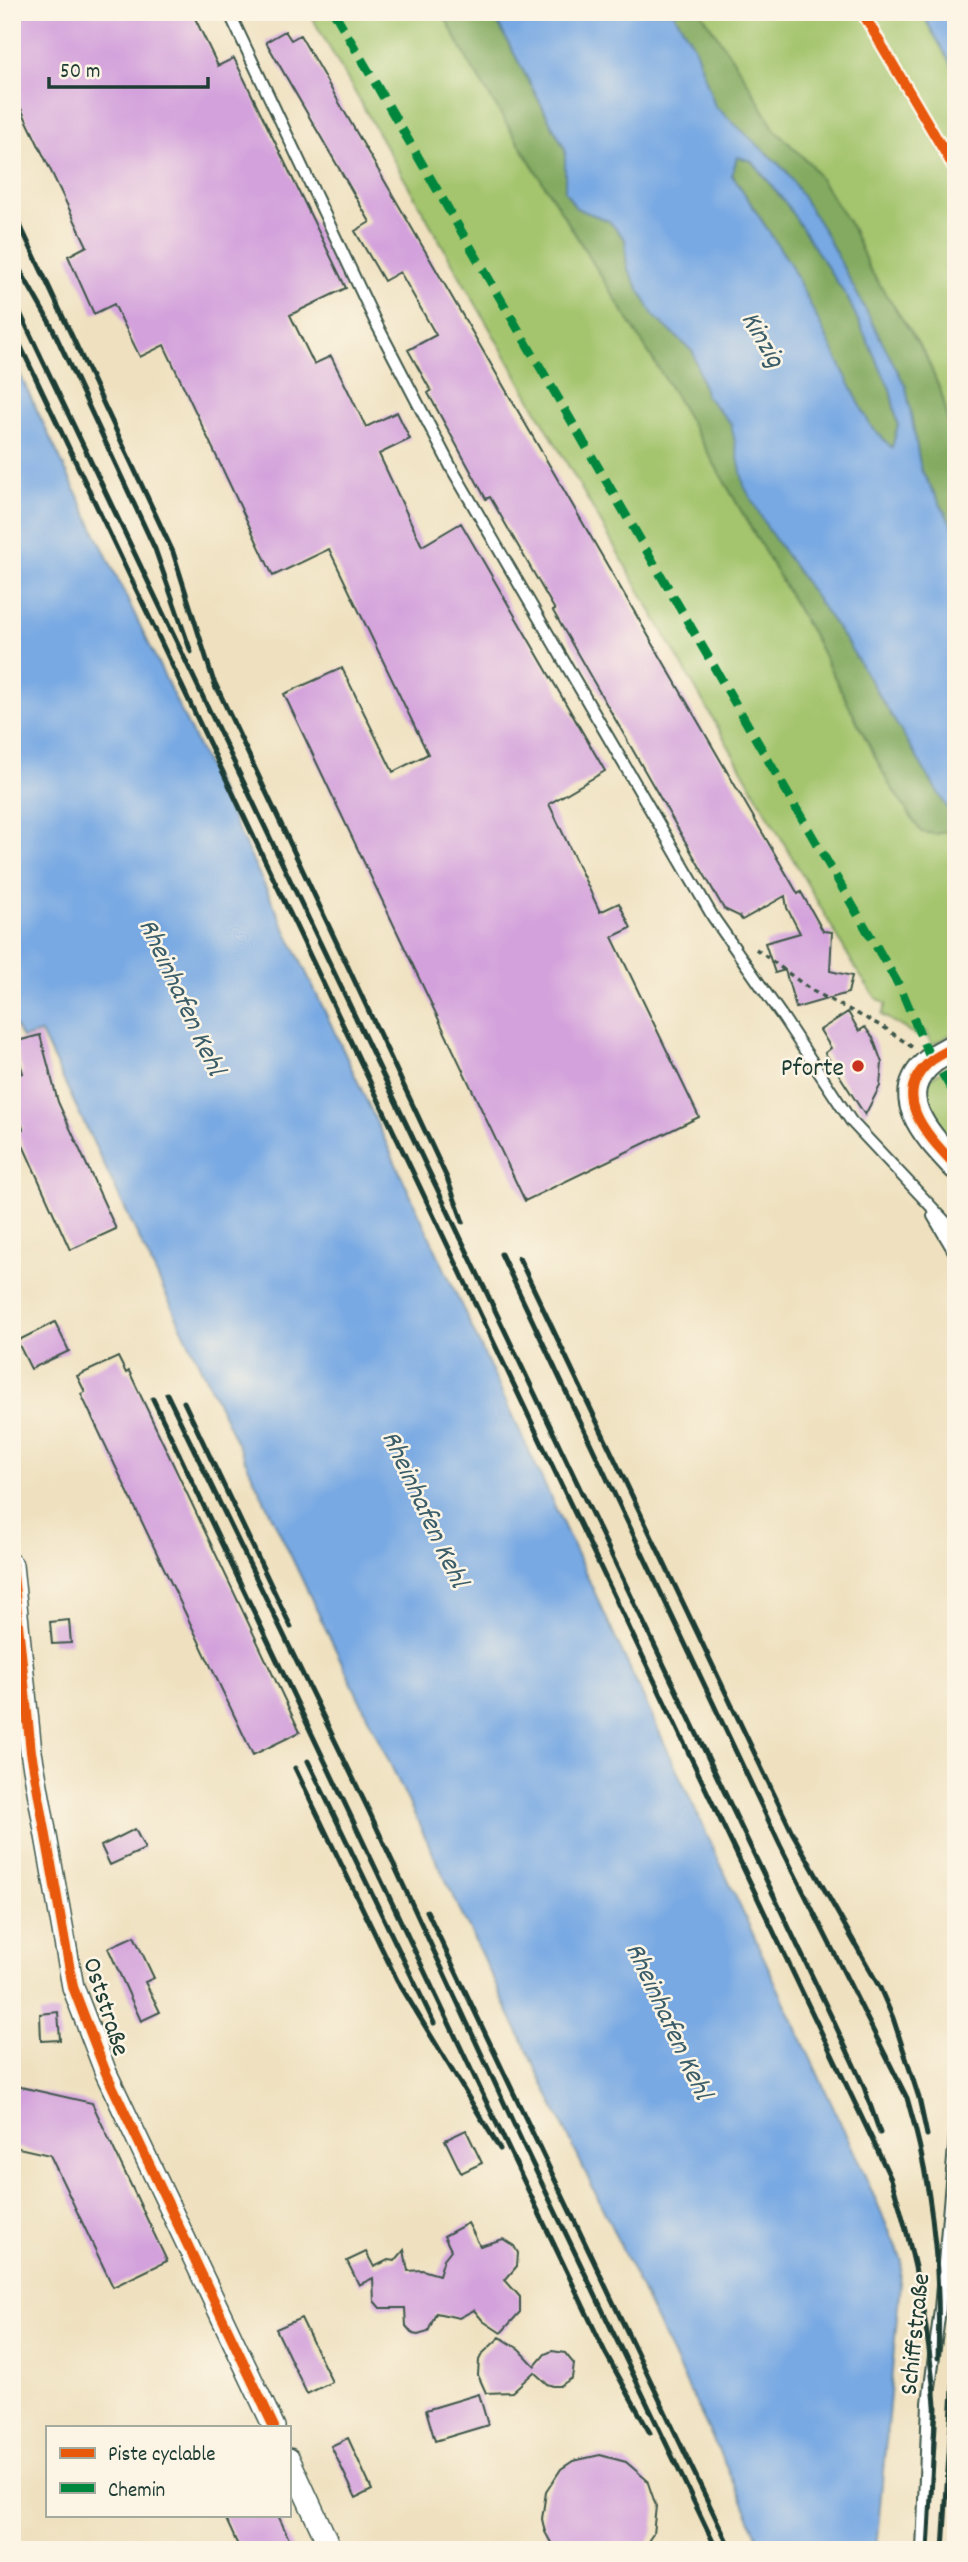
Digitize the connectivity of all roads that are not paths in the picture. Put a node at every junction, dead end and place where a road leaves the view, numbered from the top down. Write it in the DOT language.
graph roads {
  1 [pos="229,12"];
  2 [pos="943,1054"];
  3 [pos="956,1166"];
  4 [pos="923,1198"];
  5 [pos="956,1233"];
  6 [pos="956,1255"];
  7 [pos="12,1564"];
  8 [pos="956,2124"];
  9 [pos="274,2426"];
  10 [pos="290,2461"];
  11 [pos="331,2550"];
  12 [pos="922,2550"];
  1 -- 4 [label="lane"];
  2 -- 3 [label="street"];
  4 -- 5 [label="lane"];
  4 -- 6 [label="lane"];
  7 -- 9 [label="street, Oststraße"];
  8 -- 12 [label="lane, Schiffstraße"];
  10 -- 11 [label="street"];
}
